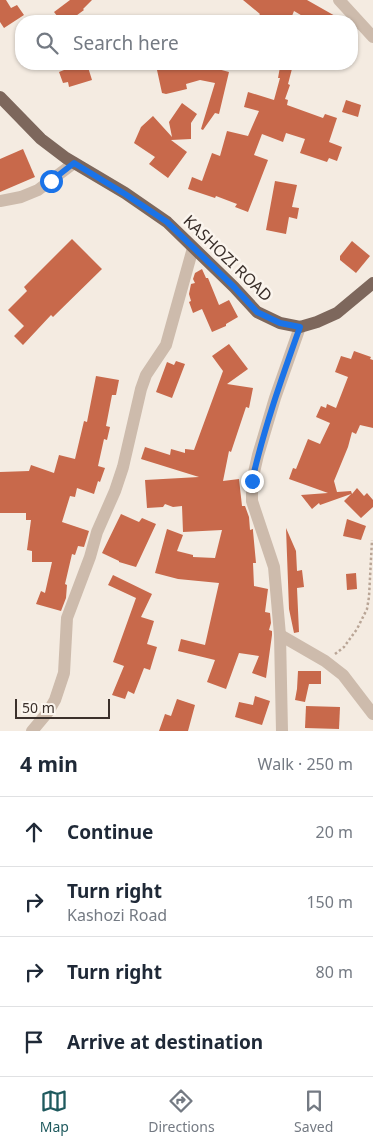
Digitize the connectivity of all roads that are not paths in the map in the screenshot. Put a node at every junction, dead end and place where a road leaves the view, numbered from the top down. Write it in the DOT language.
graph roads {
  1 [pos="339,0"];
  2 [pos="353,15"];
  3 [pos="358,21"];
  4 [pos="373,37"];
  5 [pos="0,97"];
  6 [pos="74,163"];
  7 [pos="0,201"];
  8 [pos="194,248"];
  9 [pos="373,283"];
  10 [pos="300,327"];
  11 [pos="280,635"];
  12 [pos="373,714"];
  13 [pos="32,731"];
  14 [pos="282,731"];
  1 -- 2 [label="street"];
  3 -- 4 [label="street"];
  5 -- 6 [label="main road, KASHOZI ROAD"];
  6 -- 7 [label="street"];
  6 -- 8 [label="main road, KASHOZI ROAD"];
  8 -- 10 [label="main road, KASHOZI ROAD"];
  8 -- 13 [label="street"];
  9 -- 10 [label="main road"];
  10 -- 11 [label="street"];
  11 -- 12 [label="street"];
  11 -- 14 [label="street"];
}
